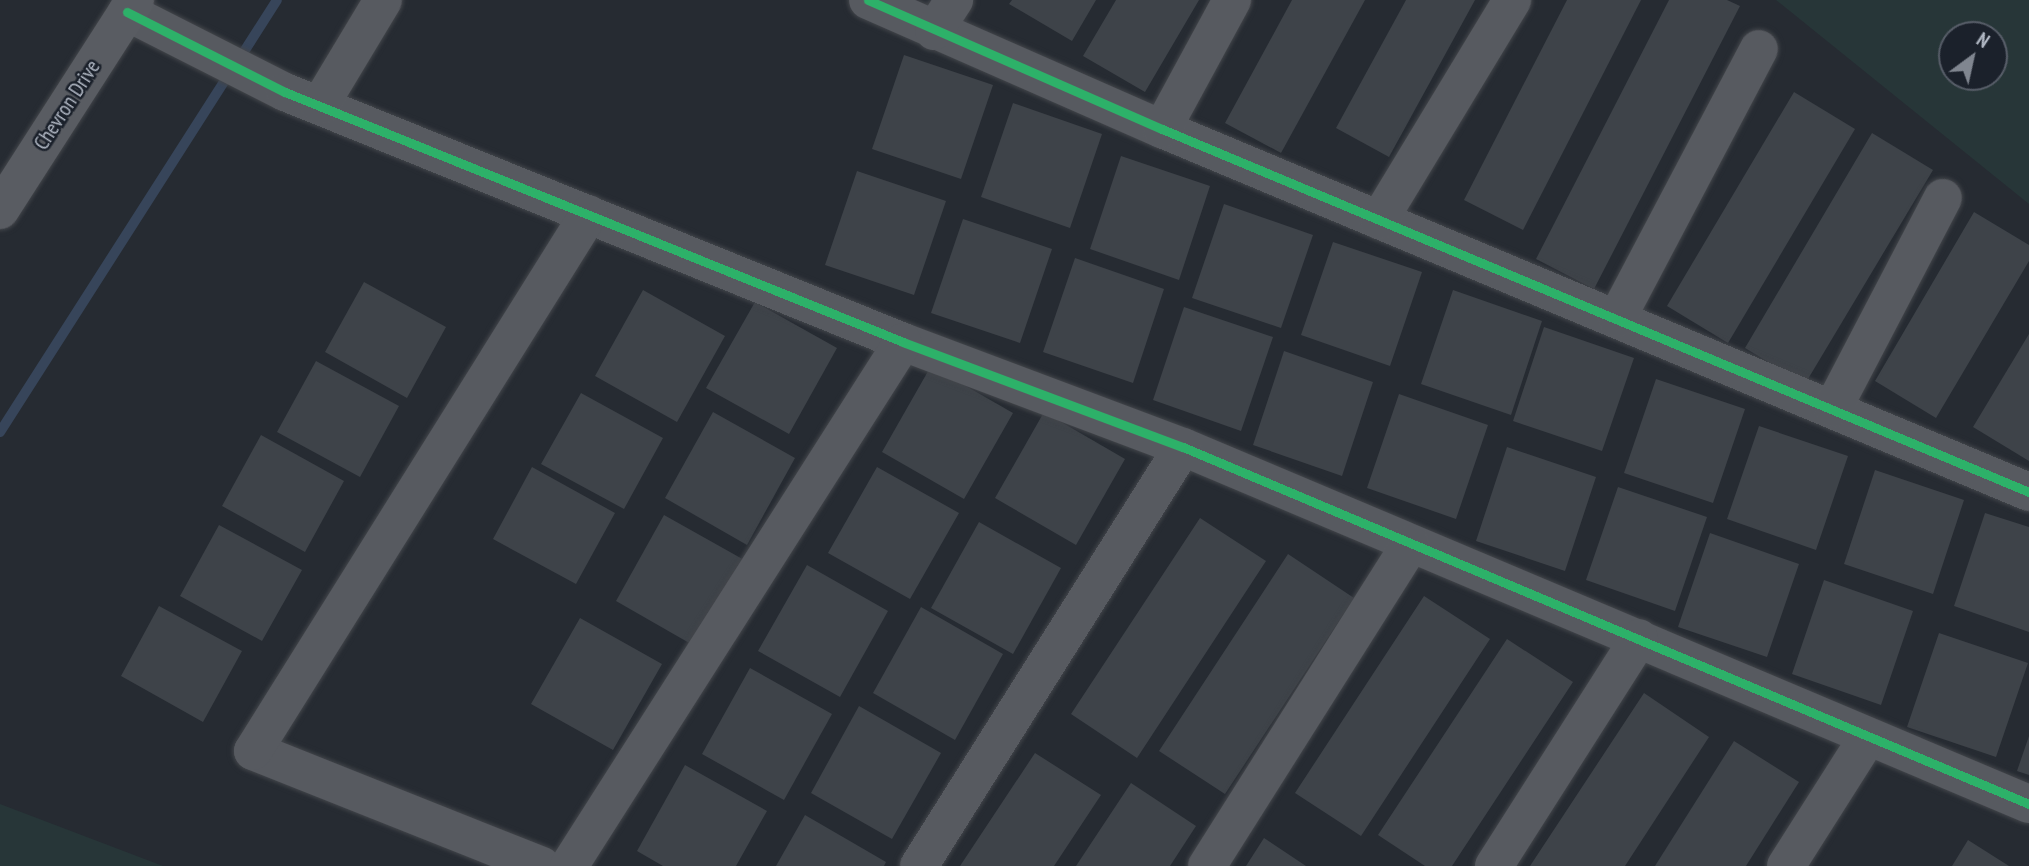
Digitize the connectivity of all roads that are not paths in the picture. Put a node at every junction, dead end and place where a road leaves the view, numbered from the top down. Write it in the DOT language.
graph roads {
  1 [pos="383,0"];
  2 [pos="868,0"];
  3 [pos="1232,0"];
  4 [pos="1512,0"];
  5 [pos="131,6"];
  6 [pos="944,15"];
  7 [pos="1759,49"];
  8 [pos="320,105"];
  9 [pos="1162,130"];
  10 [pos="1943,198"];
  11 [pos="0,211"];
  12 [pos="589,214"];
  13 [pos="1379,220"];
  14 [pos="1617,318"];
  15 [pos="903,342"];
  16 [pos="1833,408"];
  17 [pos="1183,447"];
  18 [pos="2029,492"];
  19 [pos="1410,545"];
  20 [pos="1639,638"];
  21 [pos="1868,737"];
  22 [pos="2029,804"];
  23 [pos="542,866"];
  24 [pos="569,866"];
  25 [pos="919,866"];
  26 [pos="1207,866"];
  27 [pos="1494,866"];
  28 [pos="1786,866"];
  1 -- 8 [label="street"];
  2 -- 6 [label="street"];
  3 -- 9 [label="street"];
  4 -- 13 [label="street"];
  5 -- 8 [label="street"];
  5 -- 11 [label="main road, Chevron Drive"];
  6 -- 9 [label="street"];
  7 -- 14 [label="street"];
  8 -- 12 [label="street"];
  9 -- 13 [label="street"];
  10 -- 16 [label="street"];
  12 -- 15 [label="street"];
  12 -- 23 [label="street"];
  13 -- 14 [label="street"];
  14 -- 16 [label="street"];
  15 -- 17 [label="street"];
  15 -- 24 [label="street"];
  16 -- 18 [label="street"];
  17 -- 19 [label="street"];
  17 -- 25 [label="street"];
  19 -- 20 [label="street"];
  19 -- 26 [label="street"];
  20 -- 21 [label="street"];
  20 -- 27 [label="street"];
  21 -- 22 [label="street"];
  21 -- 28 [label="street"];
}
